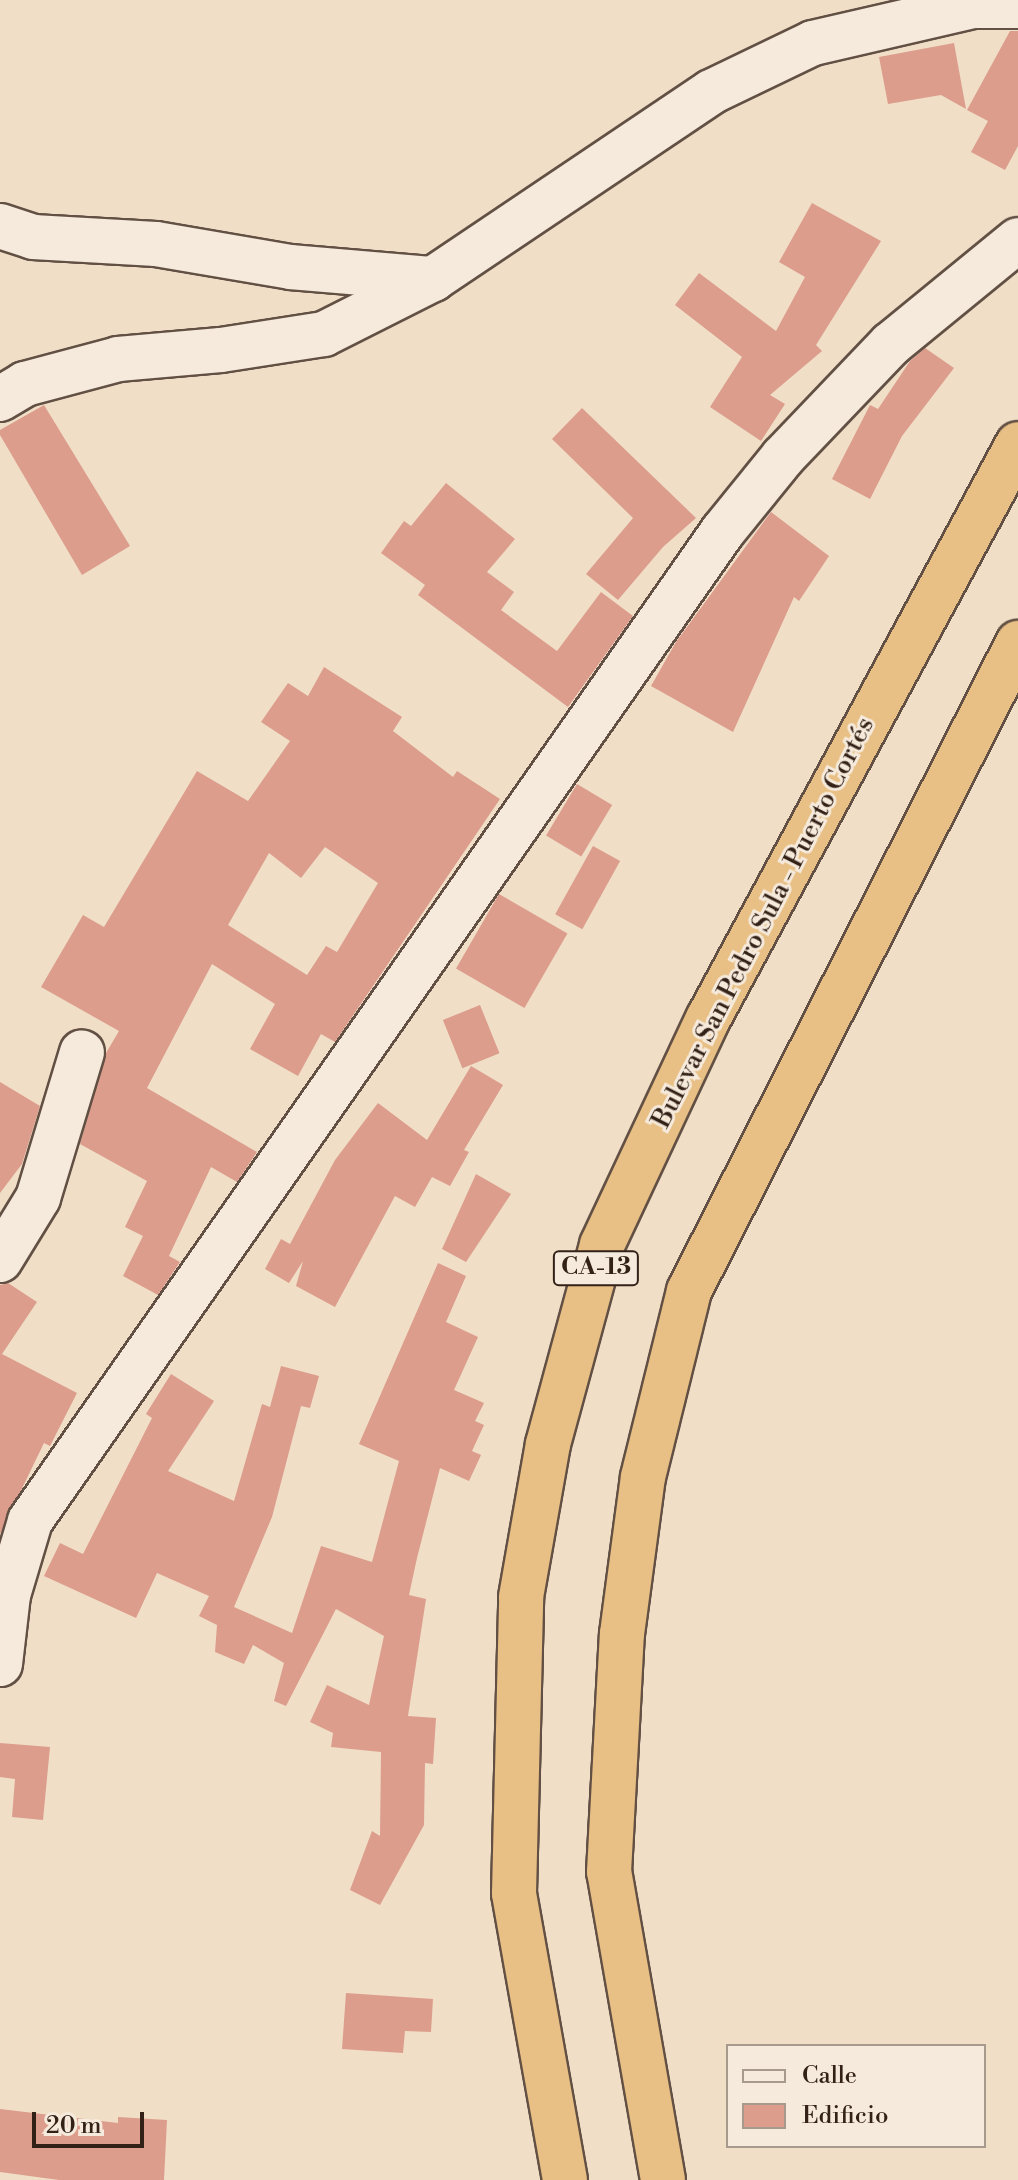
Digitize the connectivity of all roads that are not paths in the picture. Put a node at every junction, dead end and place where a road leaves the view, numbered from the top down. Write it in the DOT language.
graph roads {
  1 [pos="1018,6"];
  2 [pos="0,226"];
  3 [pos="1018,240"];
  4 [pos="433,279"];
  5 [pos="0,399"];
  6 [pos="1018,444"];
  7 [pos="1018,643"];
  8 [pos="82,1052"];
  9 [pos="0,1260"];
  10 [pos="0,1664"];
  11 [pos="565,2180"];
  12 [pos="663,2180"];
  1 -- 4 [label="street"];
  2 -- 4 [label="street"];
  3 -- 10 [label="street"];
  4 -- 5 [label="street"];
  6 -- 11 [label="highway, Bulevar San Pedro Sula - Puerto Cortés / CA-13"];
  7 -- 12 [label="highway"];
  8 -- 9 [label="street"];
}
